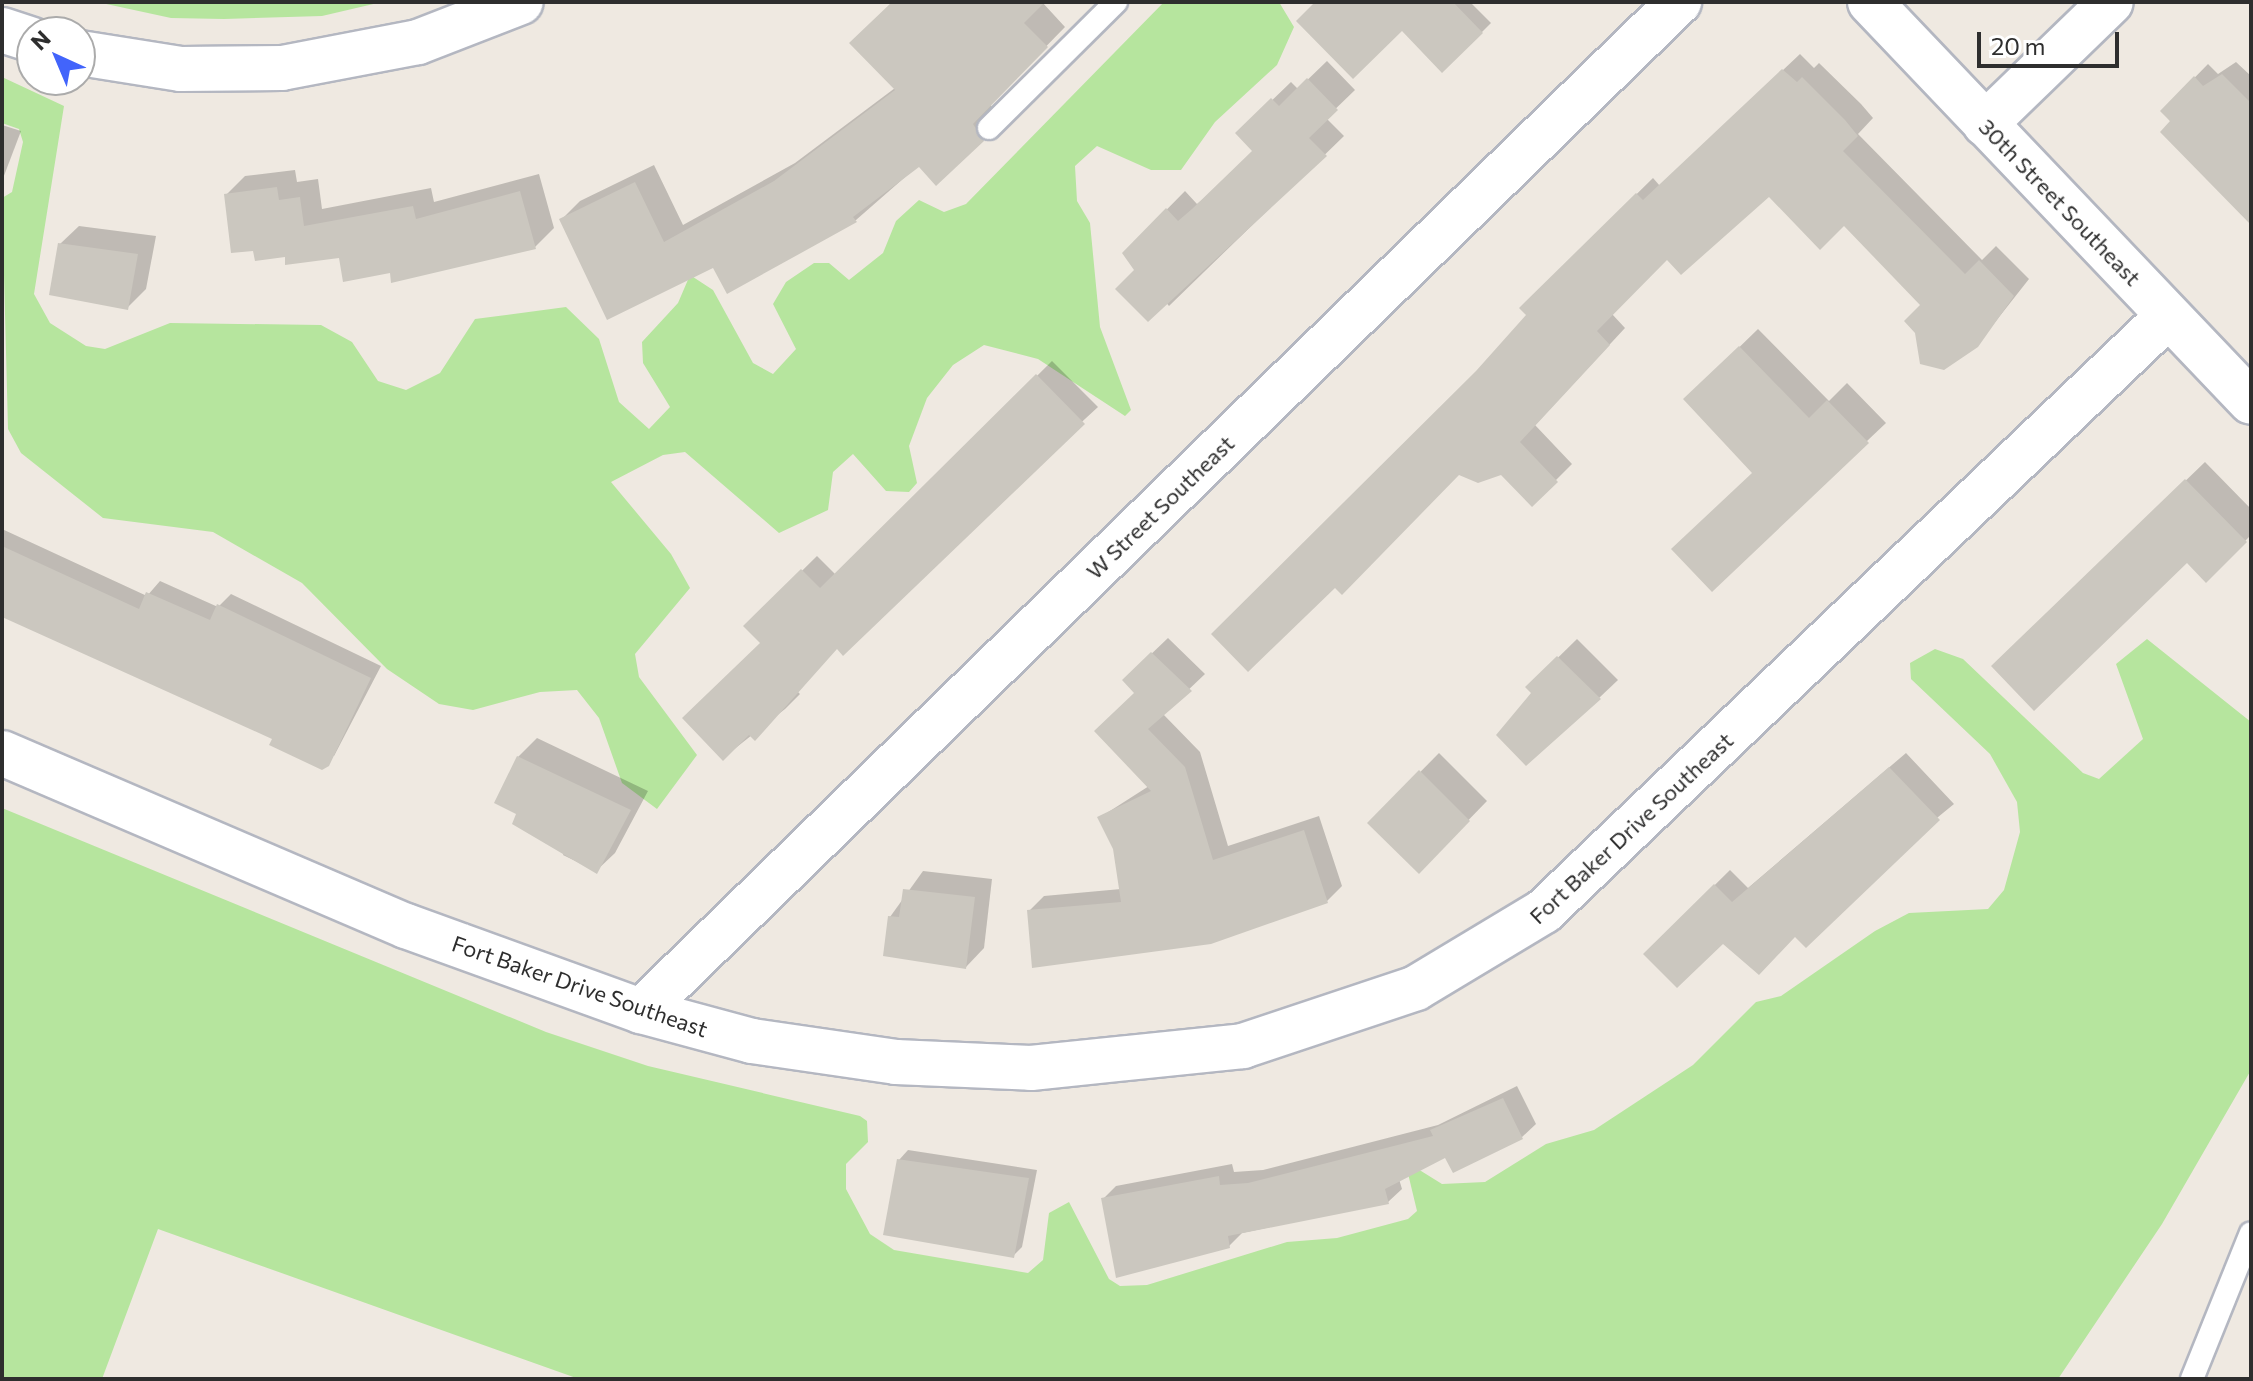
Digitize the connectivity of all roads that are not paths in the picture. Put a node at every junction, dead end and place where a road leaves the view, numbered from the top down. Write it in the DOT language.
graph roads {
  1 [pos="521,2"];
  2 [pos="1116,2"];
  3 [pos="1679,2"];
  4 [pos="1870,2"];
  5 [pos="2111,2"];
  6 [pos="96,56"];
  7 [pos="1985,124"];
  8 [pos="989,128"];
  9 [pos="2168,316"];
  10 [pos="2246,387"];
  11 [pos="2,753"];
  12 [pos="641,1011"];
  13 [pos="2251,1233"];
  14 [pos="2192,1379"];
  1 -- 6 [label="street"];
  2 -- 8 [label="lane"];
  3 -- 12 [label="street, W Street Southeast"];
  4 -- 7 [label="street, 30th Street Southeast"];
  5 -- 7 [label="street"];
  7 -- 9 [label="street, 30th Street Southeast"];
  9 -- 10 [label="street, 30th Street Southeast"];
  9 -- 12 [label="street, Fort Baker Drive Southeast"];
  11 -- 12 [label="street, Fort Baker Drive Southeast"];
  13 -- 14 [label="lane"];
}
